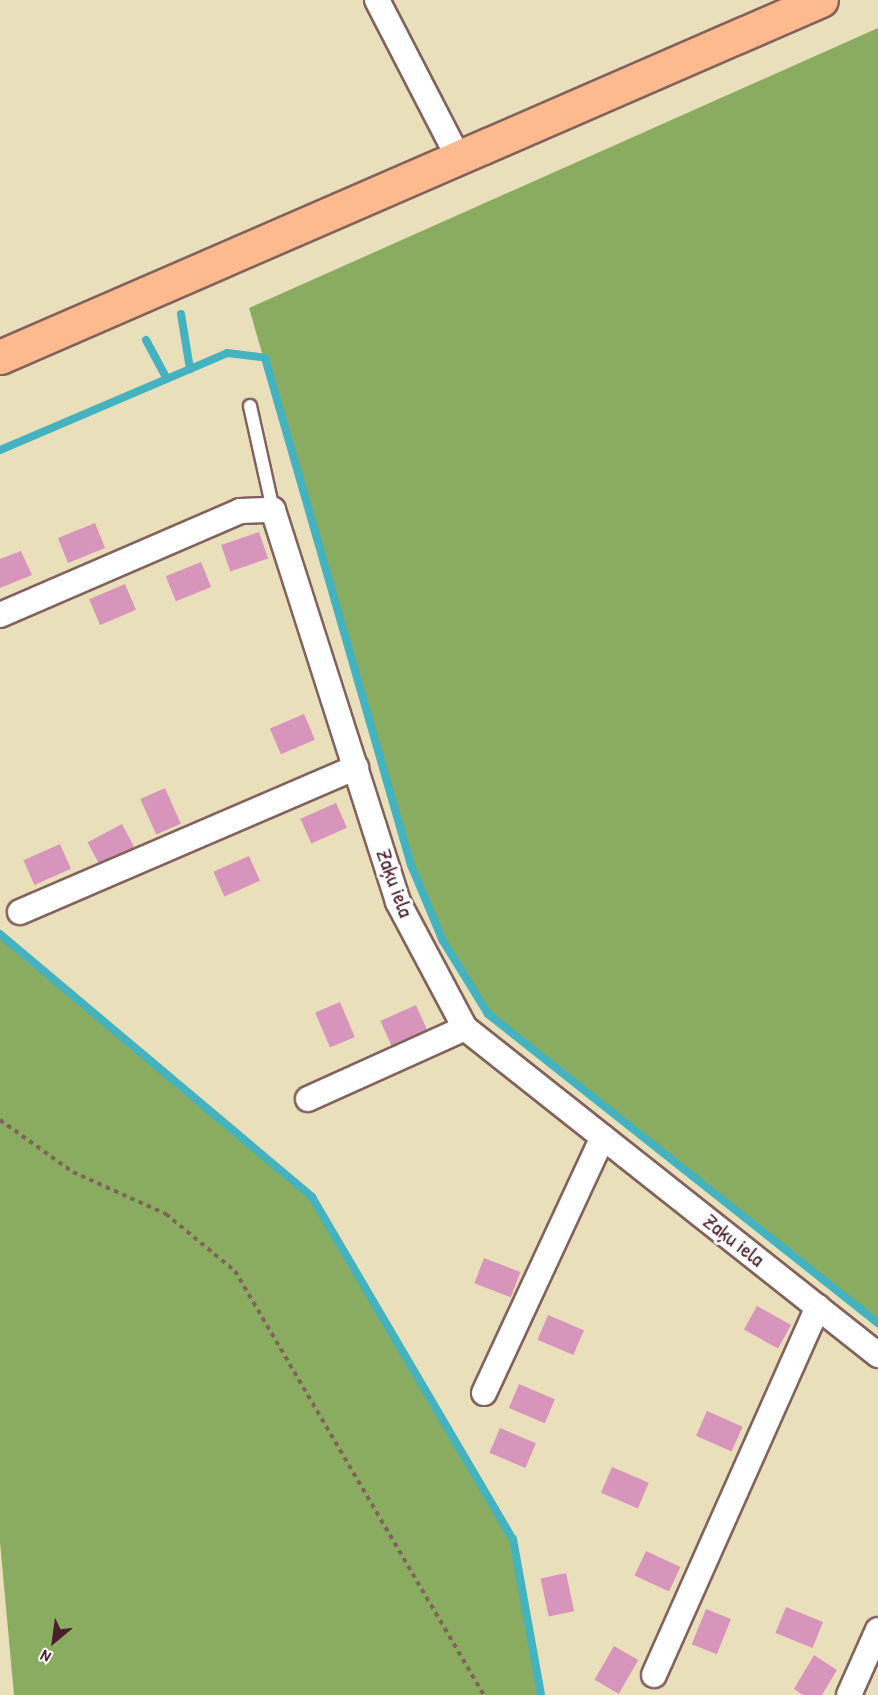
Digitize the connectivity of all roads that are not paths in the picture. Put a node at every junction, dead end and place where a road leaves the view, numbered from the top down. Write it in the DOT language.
graph roads {
  1 [pos="377,0"];
  2 [pos="820,0"];
  3 [pos="458,157"];
  4 [pos="0,357"];
  5 [pos="250,406"];
  6 [pos="273,510"];
  7 [pos="0,615"];
  8 [pos="356,767"];
  9 [pos="20,912"];
  10 [pos="465,1028"];
  11 [pos="308,1099"];
  12 [pos="603,1137"];
  13 [pos="818,1307"];
  14 [pos="878,1354"];
  15 [pos="484,1393"];
  16 [pos="878,1630"];
  17 [pos="654,1675"];
  18 [pos="849,1695"];
  1 -- 3 [label="street"];
  2 -- 3 [label="highway"];
  3 -- 4 [label="highway"];
  5 -- 6 [label="lane"];
  6 -- 7 [label="street"];
  6 -- 8 [label="street, Zaķu iela"];
  8 -- 9 [label="street"];
  8 -- 10 [label="street, Zaķu iela"];
  10 -- 11 [label="street"];
  10 -- 12 [label="street, Zaķu iela"];
  12 -- 13 [label="street, Zaķu iela"];
  12 -- 15 [label="street"];
  13 -- 14 [label="street, Zaķu iela"];
  13 -- 17 [label="street"];
  16 -- 18 [label="street"];
}
